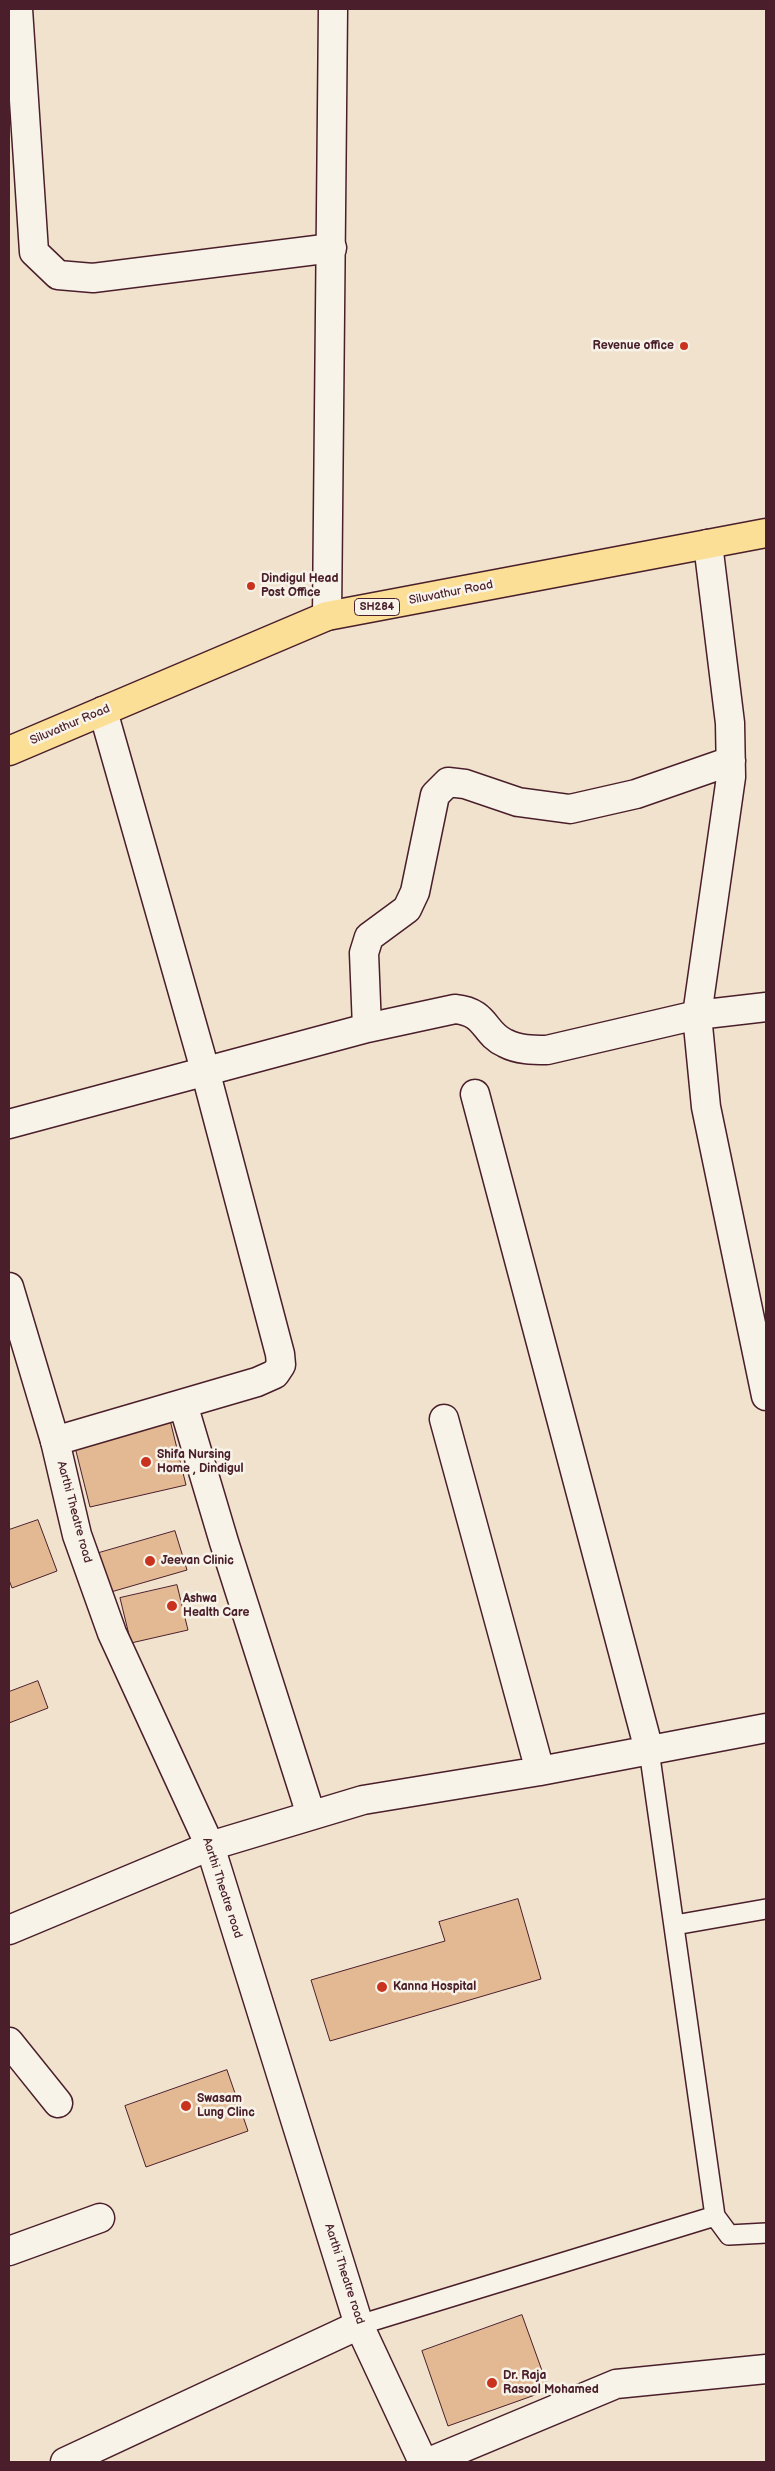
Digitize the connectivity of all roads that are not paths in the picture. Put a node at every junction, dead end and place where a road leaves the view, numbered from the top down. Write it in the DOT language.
graph roads {
  1 [pos="18,9"];
  2 [pos="333,9"];
  3 [pos="332,248"];
  4 [pos="766,532"];
  5 [pos="708,544"];
  6 [pos="327,616"];
  7 [pos="103,711"];
  8 [pos="9,752"];
  9 [pos="731,761"];
  10 [pos="766,1007"];
  11 [pos="697,1015"];
  12 [pos="367,1028"];
  13 [pos="205,1070"];
  14 [pos="475,1094"];
  15 [pos="9,1124"];
  16 [pos="9,1287"];
  17 [pos="766,1396"];
  18 [pos="183,1404"];
  19 [pos="444,1419"];
  20 [pos="55,1441"];
  21 [pos="766,1728"];
  22 [pos="649,1750"];
  23 [pos="540,1771"];
  24 [pos="311,1814"];
  25 [pos="210,1846"];
  26 [pos="766,1909"];
  27 [pos="674,1925"];
  28 [pos="9,1930"];
  29 [pos="9,2042"];
  30 [pos="58,2103"];
  31 [pos="715,2216"];
  32 [pos="100,2218"];
  33 [pos="766,2233"];
  34 [pos="9,2251"];
  35 [pos="359,2325"];
  36 [pos="766,2369"];
  37 [pos="65,2462"];
  38 [pos="423,2462"];
  39 [pos="429,2462"];
  1 -- 3 [label="street"];
  2 -- 3 [label="street"];
  3 -- 6 [label="street"];
  4 -- 5 [label="main road, Siluvathur Road / SH284"];
  5 -- 6 [label="main road, Siluvathur Road / SH284"];
  5 -- 9 [label="street"];
  6 -- 7 [label="main road, Siluvathur Road / SH284"];
  7 -- 8 [label="main road, Siluvathur Road / SH284"];
  7 -- 13 [label="street"];
  9 -- 11 [label="street"];
  9 -- 12 [label="street"];
  10 -- 11 [label="street"];
  11 -- 12 [label="street"];
  11 -- 17 [label="street"];
  12 -- 13 [label="street"];
  13 -- 15 [label="street"];
  13 -- 18 [label="street"];
  14 -- 22 [label="street"];
  16 -- 20 [label="street, Aarthi Theatre road"];
  18 -- 20 [label="street"];
  18 -- 24 [label="street"];
  19 -- 23 [label="street"];
  20 -- 25 [label="street, Aarthi Theatre road"];
  21 -- 22 [label="street"];
  22 -- 23 [label="street"];
  22 -- 27 [label="lane"];
  23 -- 24 [label="street"];
  24 -- 25 [label="street"];
  25 -- 28 [label="street"];
  25 -- 35 [label="street, Aarthi Theatre road"];
  26 -- 27 [label="lane"];
  27 -- 31 [label="lane"];
  29 -- 30 [label="street"];
  31 -- 33 [label="lane"];
  31 -- 35 [label="lane"];
  32 -- 34 [label="street"];
  35 -- 37 [label="street"];
  35 -- 38 [label="street, Aarthi Theatre road"];
  36 -- 39 [label="street"];
}
